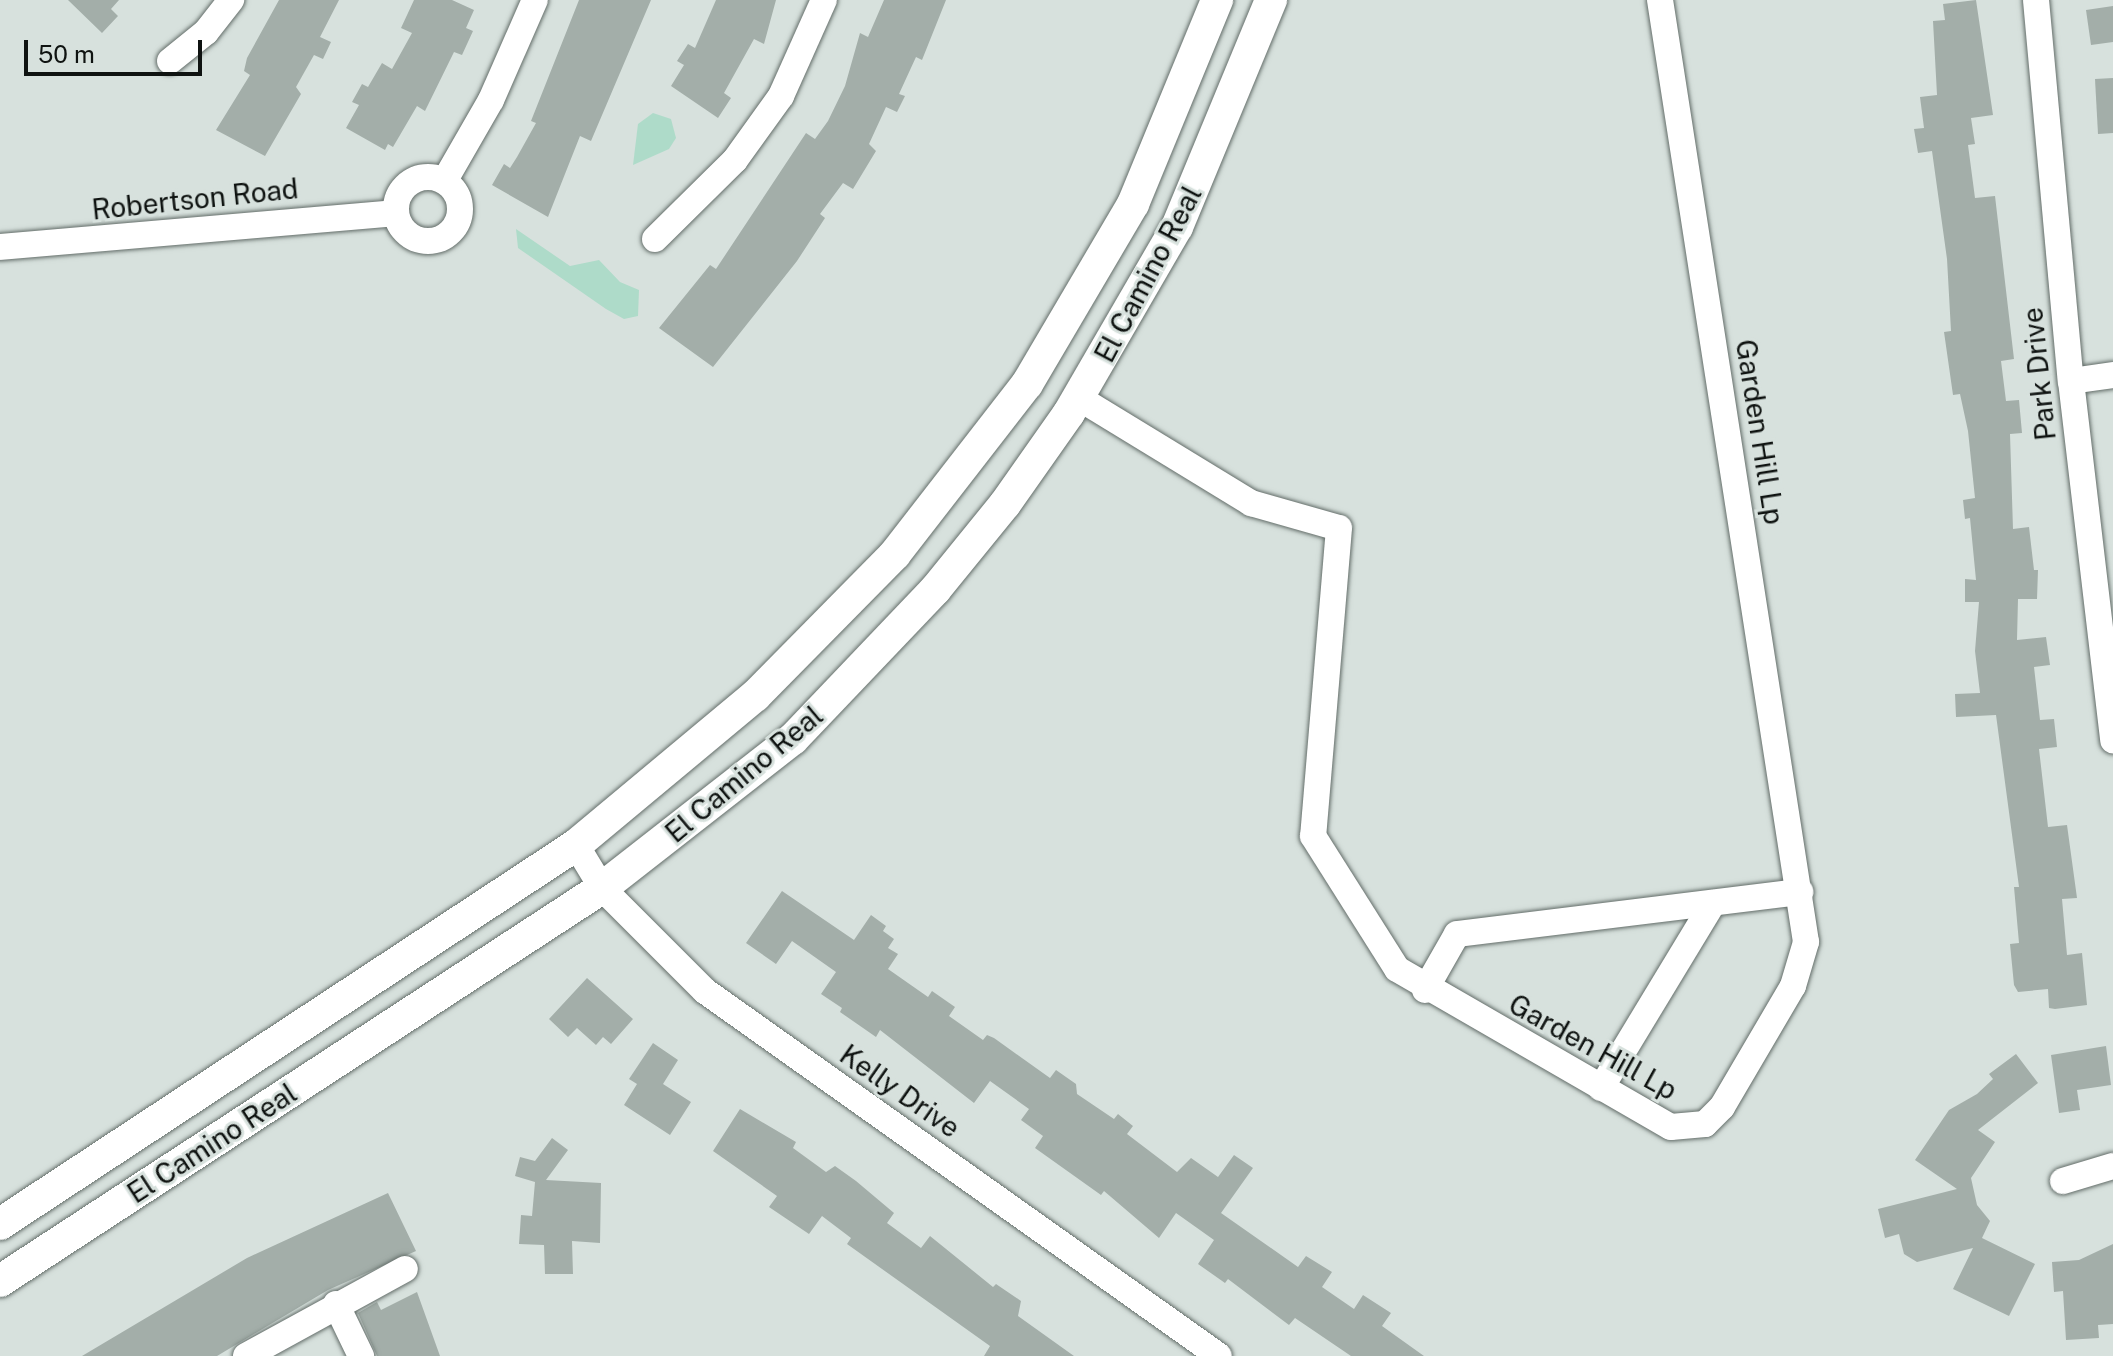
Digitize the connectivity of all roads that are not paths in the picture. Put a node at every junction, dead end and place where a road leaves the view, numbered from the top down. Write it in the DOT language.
graph roads {
  1 [pos="231,0"];
  2 [pos="535,0"];
  3 [pos="824,0"];
  4 [pos="1217,0"];
  5 [pos="1271,0"];
  6 [pos="1660,0"];
  7 [pos="2036,0"];
  8 [pos="170,61"];
  9 [pos="445,180"];
  10 [pos="396,213"];
  11 [pos="655,239"];
  12 [pos="0,247"];
  13 [pos="2113,375"];
  14 [pos="2071,381"];
  15 [pos="1079,398"];
  16 [pos="2110,685"];
  17 [pos="2113,741"];
  18 [pos="576,845"];
  19 [pos="602,888"];
  20 [pos="1800,892"];
  21 [pos="1713,903"];
  22 [pos="1425,990"];
  23 [pos="1601,1088"];
  24 [pos="2113,1166"];
  25 [pos="2063,1181"];
  26 [pos="0,1224"];
  27 [pos="405,1269"];
  28 [pos="0,1281"];
  29 [pos="336,1304"];
  30 [pos="246,1356"];
  31 [pos="361,1356"];
  32 [pos="1219,1356"];
  1 -- 8 [label="street"];
  2 -- 9 [label="street"];
  3 -- 11 [label="street"];
  4 -- 18 [label="main road, El Camino Real"];
  5 -- 15 [label="main road, El Camino Real"];
  6 -- 20 [label="street, Garden Hill Lp"];
  7 -- 14 [label="street, Park Drive"];
  9 -- 10 [label="street"];
  9 -- 10 [label="street"];
  10 -- 12 [label="street, Robertson Road"];
  13 -- 14 [label="street"];
  14 -- 16 [label="street, Park Drive"];
  15 -- 19 [label="main road, El Camino Real"];
  15 -- 22 [label="street, Garden Hill Lp"];
  16 -- 17 [label="street, Park Drive"];
  18 -- 19 [label="street, Kelly Drive"];
  18 -- 26 [label="main road, El Camino Real"];
  19 -- 28 [label="main road, El Camino Real"];
  19 -- 32 [label="street, Kelly Drive"];
  20 -- 21 [label="street"];
  20 -- 23 [label="street, Garden Hill Lp"];
  21 -- 22 [label="street"];
  21 -- 23 [label="street"];
  22 -- 23 [label="street, Garden Hill Lp"];
  24 -- 25 [label="street"];
  27 -- 29 [label="street"];
  29 -- 30 [label="street"];
  29 -- 31 [label="street"];
}
